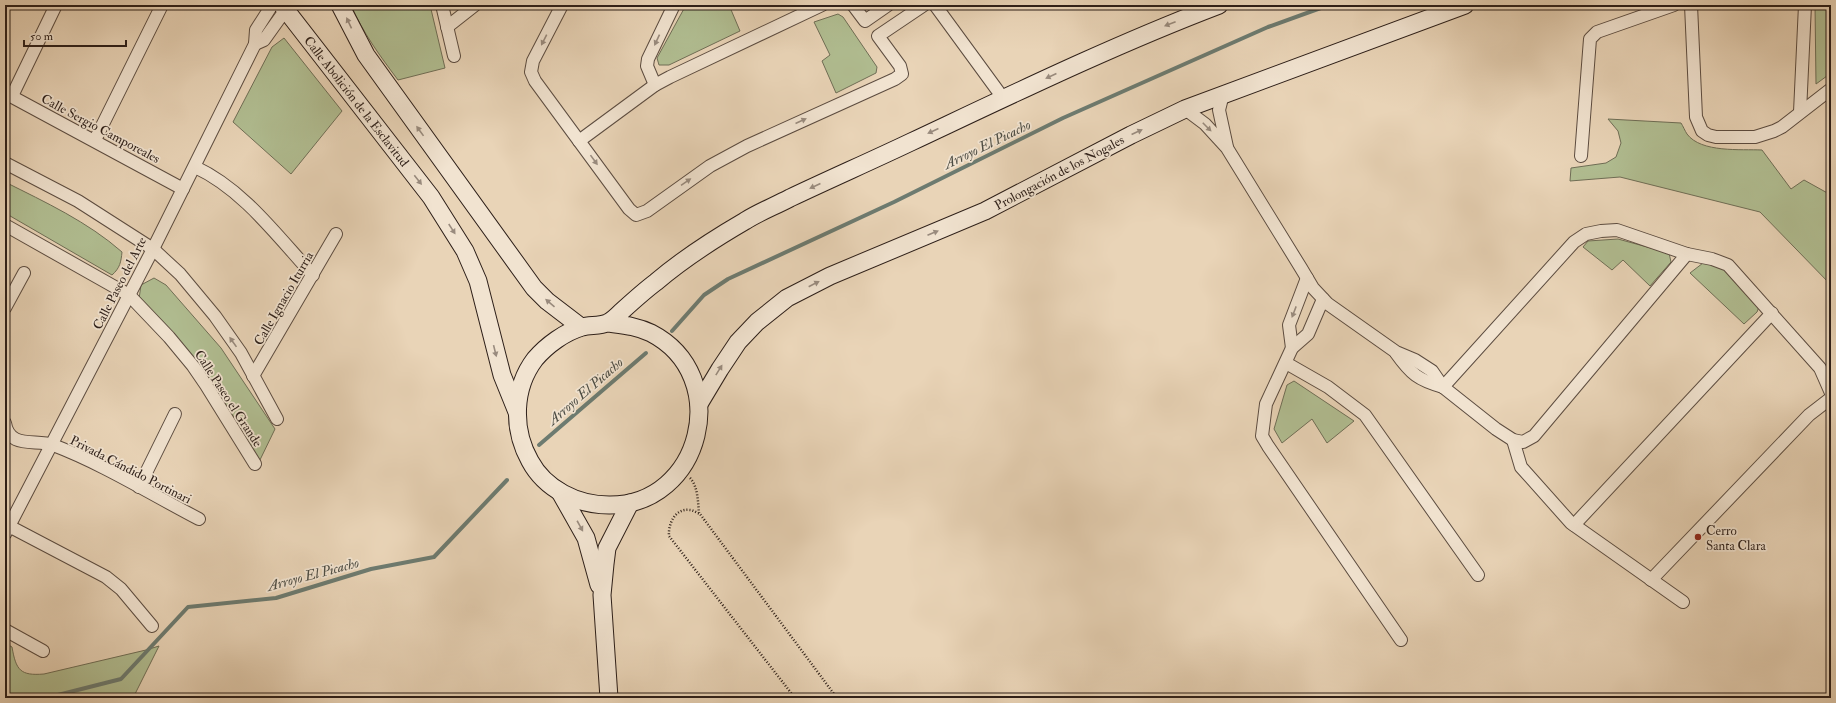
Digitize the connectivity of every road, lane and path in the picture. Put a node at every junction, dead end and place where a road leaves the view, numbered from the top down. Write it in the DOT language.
graph roads {
  1 [pos="56,5"];
  2 [pos="162,5"];
  3 [pos="340,5"];
  4 [pos="442,5"];
  5 [pos="475,5"];
  6 [pos="562,5"];
  7 [pos="674,5"];
  8 [pos="822,5"];
  9 [pos="853,5"];
  10 [pos="888,5"];
  11 [pos="924,5"];
  12 [pos="935,5"];
  13 [pos="1219,5"];
  14 [pos="1465,5"];
  15 [pos="1674,5"];
  16 [pos="1691,5"];
  17 [pos="1805,5"];
  18 [pos="282,6"];
  19 [pos="865,21"];
  20 [pos="447,27"];
  21 [pos="878,36"];
  22 [pos="454,56"];
  23 [pos="655,85"];
  24 [pos="1831,89"];
  25 [pos="1223,94"];
  26 [pos="8,95"];
  27 [pos="1002,98"];
  28 [pos="1185,109"];
  29 [pos="1800,112"];
  30 [pos="95,140"];
  31 [pos="579,141"];
  32 [pos="1227,148"];
  33 [pos="1581,156"];
  34 [pos="5,163"];
  35 [pos="195,167"];
  36 [pos="184,189"];
  37 [pos="431,197"];
  38 [pos="5,225"];
  39 [pos="336,234"];
  40 [pos="153,249"];
  41 [pos="1688,254"];
  42 [pos="24,274"];
  43 [pos="313,275"];
  44 [pos="1307,278"];
  45 [pos="129,295"];
  46 [pos="1323,299"];
  47 [pos="5,308"];
  48 [pos="1772,313"];
  49 [pos="608,323"];
  50 [pos="581,327"];
  51 [pos="1292,348"];
  52 [pos="1286,363"];
  53 [pos="253,376"];
  54 [pos="1443,387"];
  55 [pos="1831,394"];
  56 [pos="1831,398"];
  57 [pos="699,404"];
  58 [pos="516,412"];
  59 [pos="175,414"];
  60 [pos="277,418"];
  61 [pos="5,423"];
  62 [pos="1513,440"];
  63 [pos="51,445"];
  64 [pos="255,464"];
  65 [pos="681,469"];
  66 [pos="139,487"];
  67 [pos="560,492"];
  68 [pos="630,503"];
  69 [pos="700,514"];
  70 [pos="199,519"];
  71 [pos="1574,525"];
  72 [pos="6,528"];
  73 [pos="1478,575"];
  74 [pos="1651,580"];
  75 [pos="602,594"];
  76 [pos="1684,602"];
  77 [pos="152,626"];
  78 [pos="5,630"];
  79 [pos="1401,640"];
  80 [pos="43,651"];
  81 [pos="609,698"];
  82 [pos="795,698"];
  83 [pos="837,698"];
  1 -- 26 [label="street"];
  2 -- 30 [label="street"];
  50 -- 3 [label="main road, one-way"];
  4 -- 20 [label="street"];
  5 -- 20 [label="street"];
  6 -- 31 [label="street, one-way"];
  7 -- 23 [label="street, one-way"];
  8 -- 23 [label="street"];
  9 -- 19 [label="street"];
  10 -- 19 [label="street"];
  11 -- 21 [label="street"];
  12 -- 27 [label="street"];
  13 -- 27 [label="main road, one-way"];
  14 -- 25 [label="main road, Prolongación de los Nogales"];
  15 -- 33 [label="street"];
  16 -- 29 [label="street"];
  17 -- 29 [label="street"];
  18 -- 35 [label="street, Calle Paseo del Arte"];
  18 -- 37 [label="main road, Calle Abolición de la Esclavitud, one-way"];
  19 -- 21 [label="street"];
  20 -- 22 [label="street"];
  31 -- 21 [label="street, one-way"];
  23 -- 31 [label="street"];
  24 -- 29 [label="street"];
  25 -- 28 [label="main road, Prolongación de los Nogales"];
  25 -- 32 [label="street"];
  26 -- 30 [label="street, Calle Sergio Camporeales"];
  27 -- 49 [label="main road, one-way"];
  28 -- 32 [label="street, one-way"];
  57 -- 28 [label="main road, Prolongación de los Nogales, one-way"];
  30 -- 36 [label="street, Calle Sergio Camporeales"];
  32 -- 44 [label="street"];
  34 -- 40 [label="street"];
  35 -- 36 [label="street, Calle Paseo del Arte"];
  35 -- 43 [label="street"];
  36 -- 40 [label="street, Calle Paseo del Arte"];
  37 -- 58 [label="main road, Prolongación de los Nogales, one-way"];
  38 -- 45 [label="street, Calle Paseo el Grande"];
  39 -- 43 [label="street, Calle Ignacio Iturria"];
  40 -- 45 [label="street, Calle Paseo del Arte"];
  53 -- 40 [label="street, one-way"];
  41 -- 48 [label="street"];
  41 -- 54 [label="street"];
  41 -- 62 [label="street"];
  42 -- 47 [label="street"];
  43 -- 53 [label="street, Calle Ignacio Iturria"];
  44 -- 46 [label="street"];
  44 -- 51 [label="street, one-way"];
  45 -- 63 [label="street, Calle Paseo del Arte"];
  45 -- 64 [label="street, Calle Paseo el Grande"];
  46 -- 51 [label="street"];
  46 -- 54 [label="street"];
  48 -- 55 [label="street"];
  48 -- 71 [label="street"];
  49 -- 50 [label="main road, Prolongación de los Nogales"];
  49 -- 57 [label="main road, Prolongación de los Nogales"];
  50 -- 58 [label="main road, Prolongación de los Nogales"];
  51 -- 52 [label="street"];
  52 -- 73 [label="street"];
  52 -- 79 [label="street"];
  53 -- 60 [label="street"];
  54 -- 62 [label="street"];
  56 -- 74 [label="street"];
  57 -- 65 [label="main road, Prolongación de los Nogales"];
  58 -- 67 [label="main road, Prolongación de los Nogales"];
  59 -- 66 [label="street"];
  61 -- 63 [label="street, Privada Cándido Portinari"];
  62 -- 71 [label="street"];
  63 -- 66 [label="street, Privada Cándido Portinari"];
  63 -- 72 [label="street, Calle Paseo del Arte"];
  65 -- 68 [label="main road, Prolongación de los Nogales"];
  65 -- 69 [label="path"];
  66 -- 70 [label="street, Privada Cándido Portinari"];
  67 -- 68 [label="main road, Prolongación de los Nogales"];
  67 -- 75 [label="main road, one-way"];
  68 -- 75 [label="main road"];
  69 -- 82 [label="path"];
  69 -- 83 [label="path"];
  71 -- 74 [label="street"];
  72 -- 77 [label="street"];
  74 -- 76 [label="street"];
  75 -- 81 [label="main road"];
  78 -- 80 [label="street"];
}
